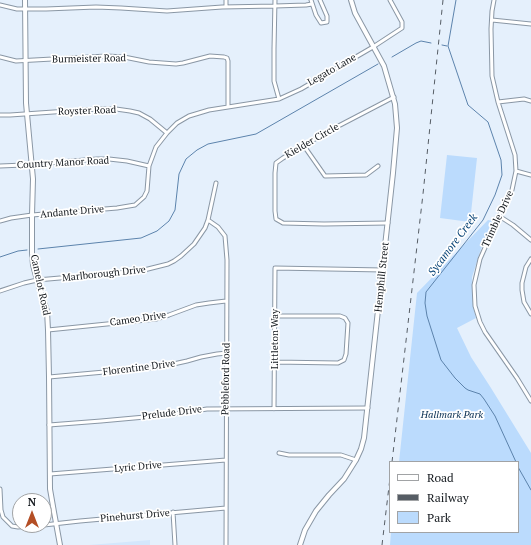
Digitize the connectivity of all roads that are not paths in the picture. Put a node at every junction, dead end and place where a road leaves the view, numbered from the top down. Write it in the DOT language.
graph roads {
  1 [pos="25,0"];
  2 [pos="226,0"];
  3 [pos="275,0"];
  4 [pos="320,0"];
  5 [pos="351,0"];
  6 [pos="390,0"];
  7 [pos="494,0"];
  8 [pos="311,2"];
  9 [pos="0,5"];
  10 [pos="226,6"];
  11 [pos="275,6"];
  12 [pos="25,10"];
  13 [pos="492,20"];
  14 [pos="531,24"];
  15 [pos="373,47"];
  16 [pos="0,57"];
  17 [pos="25,61"];
  18 [pos="394,97"];
  19 [pos="280,99"];
  20 [pos="531,101"];
  21 [pos="498,102"];
  22 [pos="228,107"];
  23 [pos="27,114"];
  24 [pos="0,115"];
  25 [pos="167,133"];
  26 [pos="304,146"];
  27 [pos="32,164"];
  28 [pos="0,166"];
  29 [pos="149,166"];
  30 [pos="378,166"];
  31 [pos="516,171"];
  32 [pos="531,175"];
  33 [pos="216,182"];
  34 [pos="143,199"];
  35 [pos="32,215"];
  36 [pos="499,216"];
  37 [pos="208,220"];
  38 [pos="0,221"];
  39 [pos="388,223"];
  40 [pos="531,240"];
  41 [pos="531,258"];
  42 [pos="383,270"];
  43 [pos="37,280"];
  44 [pos="0,291"];
  45 [pos="226,302"];
  46 [pos="531,314"];
  47 [pos="275,316"];
  48 [pos="48,330"];
  49 [pos="227,353"];
  50 [pos="275,362"];
  51 [pos="49,377"];
  52 [pos="531,401"];
  53 [pos="368,408"];
  54 [pos="226,409"];
  55 [pos="274,409"];
  56 [pos="49,424"];
  57 [pos="279,453"];
  58 [pos="226,460"];
  59 [pos="356,460"];
  60 [pos="50,474"];
  61 [pos="0,489"];
  62 [pos="226,508"];
  63 [pos="174,512"];
  64 [pos="52,524"];
  65 [pos="56,524"];
  66 [pos="12,526"];
  67 [pos="60,545"];
  68 [pos="175,545"];
  69 [pos="226,545"];
  70 [pos="300,545"];
  1 -- 12 [label="street, Camelot Road"];
  2 -- 10 [label="street"];
  3 -- 11 [label="street"];
  4 -- 8 [label="street"];
  5 -- 15 [label="street, Hemphill Street"];
  6 -- 15 [label="street, Legato Lane"];
  7 -- 13 [label="street, Trimble Drive"];
  8 -- 11 [label="street"];
  9 -- 12 [label="street"];
  10 -- 11 [label="street"];
  10 -- 12 [label="street"];
  11 -- 19 [label="street"];
  12 -- 17 [label="street, Camelot Road"];
  13 -- 14 [label="street"];
  13 -- 21 [label="street, Trimble Drive"];
  15 -- 18 [label="street, Hemphill Street"];
  15 -- 19 [label="street, Legato Lane"];
  16 -- 17 [label="street, Burmeister Road"];
  17 -- 22 [label="street, Burmeister Road"];
  17 -- 23 [label="street, Camelot Road"];
  18 -- 26 [label="street, Kielder Circle"];
  18 -- 39 [label="street, Hemphill Street"];
  19 -- 22 [label="street, Legato Lane"];
  20 -- 21 [label="street"];
  21 -- 31 [label="street, Trimble Drive"];
  22 -- 25 [label="street, Legato Lane"];
  23 -- 24 [label="street, Royster Road"];
  23 -- 25 [label="street, Royster Road"];
  23 -- 27 [label="street, Camelot Road"];
  25 -- 29 [label="street, Legato Lane"];
  26 -- 30 [label="street"];
  26 -- 39 [label="street, Kielder Circle"];
  27 -- 28 [label="street, Country Manor Road"];
  27 -- 29 [label="street, Country Manor Road"];
  27 -- 35 [label="street, Camelot Road"];
  29 -- 34 [label="street, Legato Lane"];
  31 -- 32 [label="street"];
  31 -- 36 [label="street, Trimble Drive"];
  33 -- 37 [label="street, Marlborough Drive"];
  34 -- 35 [label="street, Andante Drive"];
  35 -- 38 [label="street, Andante Drive"];
  35 -- 43 [label="street, Camelot Road"];
  36 -- 40 [label="street"];
  36 -- 52 [label="street, Trimble Drive"];
  37 -- 43 [label="street, Marlborough Drive"];
  37 -- 45 [label="street, Pebbleford Road"];
  39 -- 42 [label="street, Hemphill Street"];
  41 -- 46 [label="street"];
  42 -- 47 [label="street, Littleton Way"];
  42 -- 53 [label="street, Hemphill Street"];
  43 -- 44 [label="street, Marlborough Drive"];
  43 -- 48 [label="street, Camelot Road"];
  45 -- 48 [label="street, Cameo Drive"];
  45 -- 49 [label="street, Pebbleford Road"];
  47 -- 50 [label="street, Littleton Way"];
  47 -- 50 [label="street"];
  48 -- 51 [label="street, Camelot Road"];
  49 -- 51 [label="street, Florentine Drive"];
  49 -- 54 [label="street, Pebbleford Road"];
  50 -- 55 [label="street, Littleton Way"];
  51 -- 56 [label="street, Camelot Road"];
  53 -- 55 [label="street, Prelude Drive"];
  53 -- 59 [label="street, Hemphill Street"];
  54 -- 55 [label="street, Prelude Drive"];
  54 -- 56 [label="street, Prelude Drive"];
  54 -- 58 [label="street, Pebbleford Road"];
  56 -- 60 [label="street, Camelot Road"];
  57 -- 59 [label="street"];
  58 -- 60 [label="street, Lyric Drive"];
  58 -- 62 [label="street, Pebbleford Road"];
  59 -- 70 [label="street, Hemphill Street"];
  60 -- 65 [label="street, Camelot Road"];
  61 -- 66 [label="street, Pinehurst Drive"];
  62 -- 63 [label="street, Pinehurst Drive"];
  62 -- 69 [label="street, Pebbleford Road"];
  63 -- 65 [label="street, Pinehurst Drive"];
  63 -- 68 [label="street"];
  64 -- 65 [label="street, Pinehurst Drive"];
  65 -- 67 [label="street, Camelot Road"];
}
